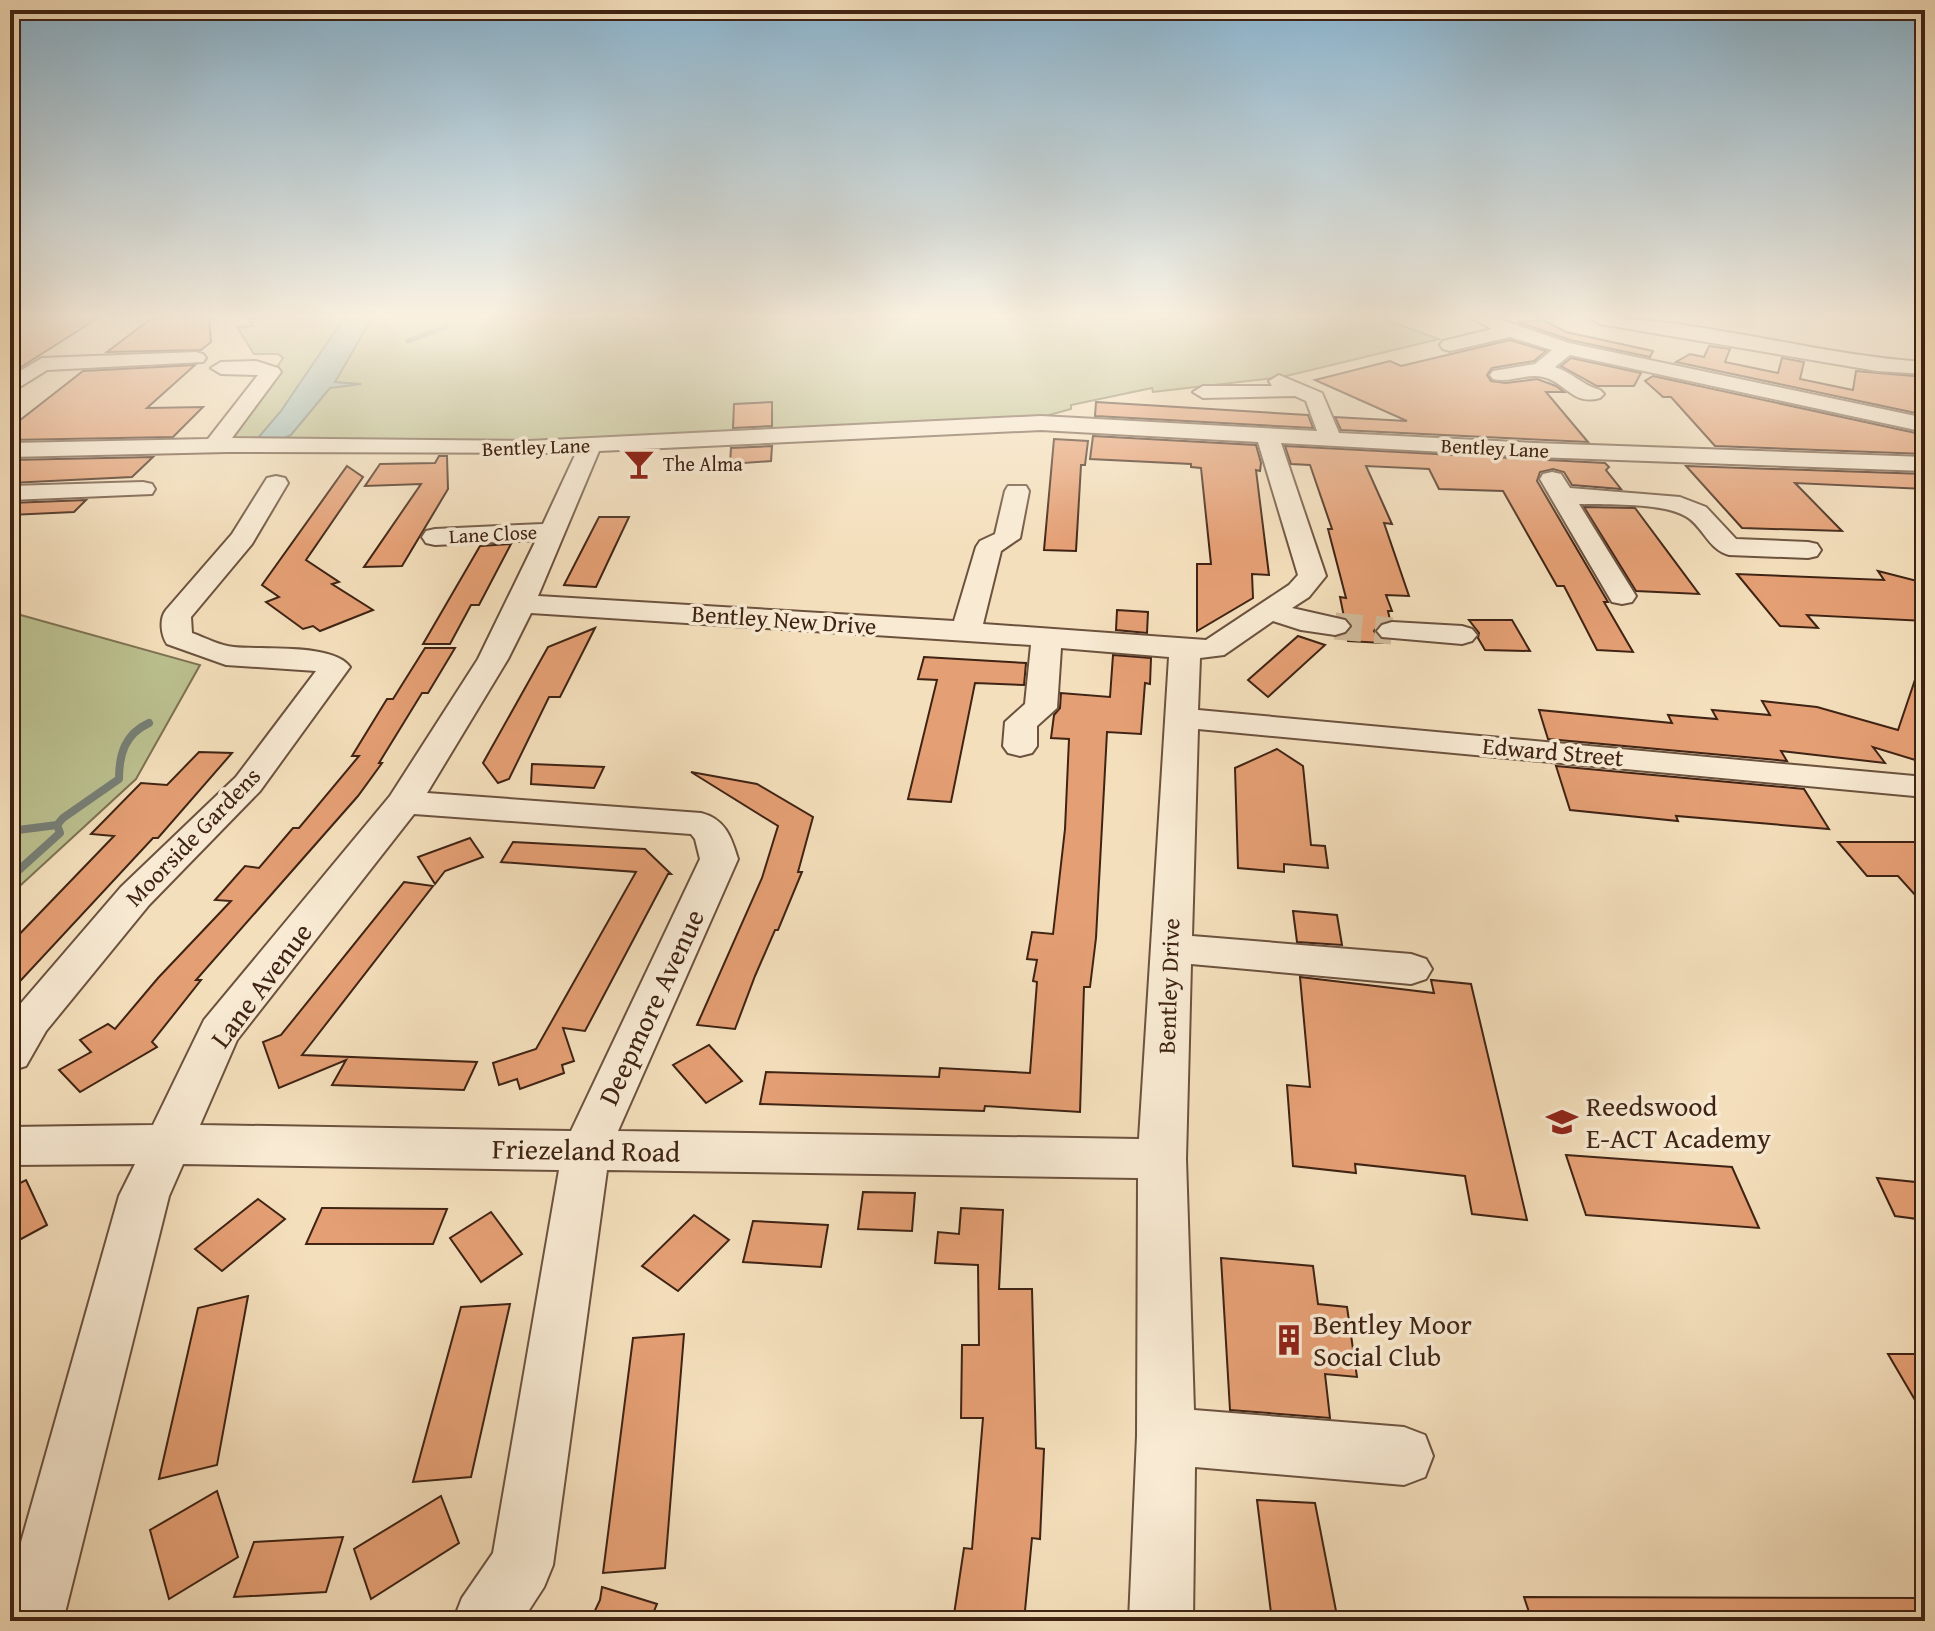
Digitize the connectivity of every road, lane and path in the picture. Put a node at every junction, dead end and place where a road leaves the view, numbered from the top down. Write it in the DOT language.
graph roads {
  1 [pos="256,394"];
  2 [pos="1309,394"];
  3 [pos="1781,394"];
  4 [pos="1925,425"];
  5 [pos="1268,437"];
  6 [pos="1331,440"];
  7 [pos="221,445"];
  8 [pos="590,446"];
  9 [pos="10,450"];
  10 [pos="1535,450"];
  11 [pos="1925,464"];
  12 [pos="276,483"];
  13 [pos="143,489"];
  14 [pos="1017,491"];
  15 [pos="10,493"];
  16 [pos="1561,495"];
  17 [pos="552,531"];
  18 [pos="435,537"];
  19 [pos="1808,550"];
  20 [pos="1622,596"];
  21 [pos="521,604"];
  22 [pos="1271,611"];
  23 [pos="1335,626"];
  24 [pos="966,631"];
  25 [pos="1392,631"];
  26 [pos="1462,635"];
  27 [pos="1047,638"];
  28 [pos="1185,649"];
  29 [pos="1182,718"];
  30 [pos="1020,746"];
  31 [pos="1925,787"];
  32 [pos="404,802"];
  33 [pos="1170,948"];
  34 [pos="1411,969"];
  35 [pos="10,1054"];
  36 [pos="165,1144"];
  37 [pos="10,1146"];
  38 [pos="586,1150"];
  39 [pos="1162,1159"];
  40 [pos="1166,1436"];
  41 [pos="1392,1447"];
  42 [pos="31,1621"];
  43 [pos="485,1621"];
  44 [pos="1161,1621"];
  1 -- 7 [label="street"];
  2 -- 6 [label="street"];
  3 -- 4 [label="street"];
  5 -- 6 [label="street, Bentley Lane"];
  5 -- 8 [label="street, Bentley Lane"];
  5 -- 22 [label="street"];
  6 -- 10 [label="street, Bentley Lane"];
  7 -- 8 [label="street, Bentley Lane"];
  7 -- 9 [label="street, Bentley Lane"];
  8 -- 17 [label="street, Lane Avenue"];
  10 -- 11 [label="street, Bentley Lane"];
  10 -- 16 [label="street"];
  12 -- 35 [label="street, Moorside Gardens"];
  13 -- 15 [label="street"];
  14 -- 24 [label="street"];
  16 -- 19 [label="street"];
  16 -- 20 [label="street"];
  17 -- 18 [label="street, Lane Close"];
  17 -- 21 [label="street, Lane Avenue"];
  21 -- 24 [label="street, Bentley New Drive"];
  21 -- 32 [label="street, Lane Avenue"];
  22 -- 23 [label="street"];
  22 -- 28 [label="street"];
  24 -- 27 [label="street, Bentley New Drive"];
  25 -- 26 [label="street"];
  27 -- 28 [label="street, Bentley New Drive"];
  27 -- 30 [label="street"];
  28 -- 29 [label="street, Bentley Drive"];
  29 -- 31 [label="street, Edward Street"];
  29 -- 33 [label="street, Bentley Drive"];
  32 -- 36 [label="street, Lane Avenue"];
  32 -- 38 [label="street, Deepmore Avenue"];
  33 -- 34 [label="street"];
  33 -- 39 [label="street, Bentley Drive"];
  36 -- 37 [label="street, Friezeland Road"];
  36 -- 38 [label="street, Friezeland Road"];
  36 -- 42 [label="street, Lane Avenue"];
  38 -- 39 [label="street, Friezeland Road"];
  38 -- 43 [label="street, Deepmore Avenue"];
  39 -- 40 [label="street, Bentley Drive"];
  40 -- 41 [label="street"];
  40 -- 44 [label="street, Bentley Drive"];
}
